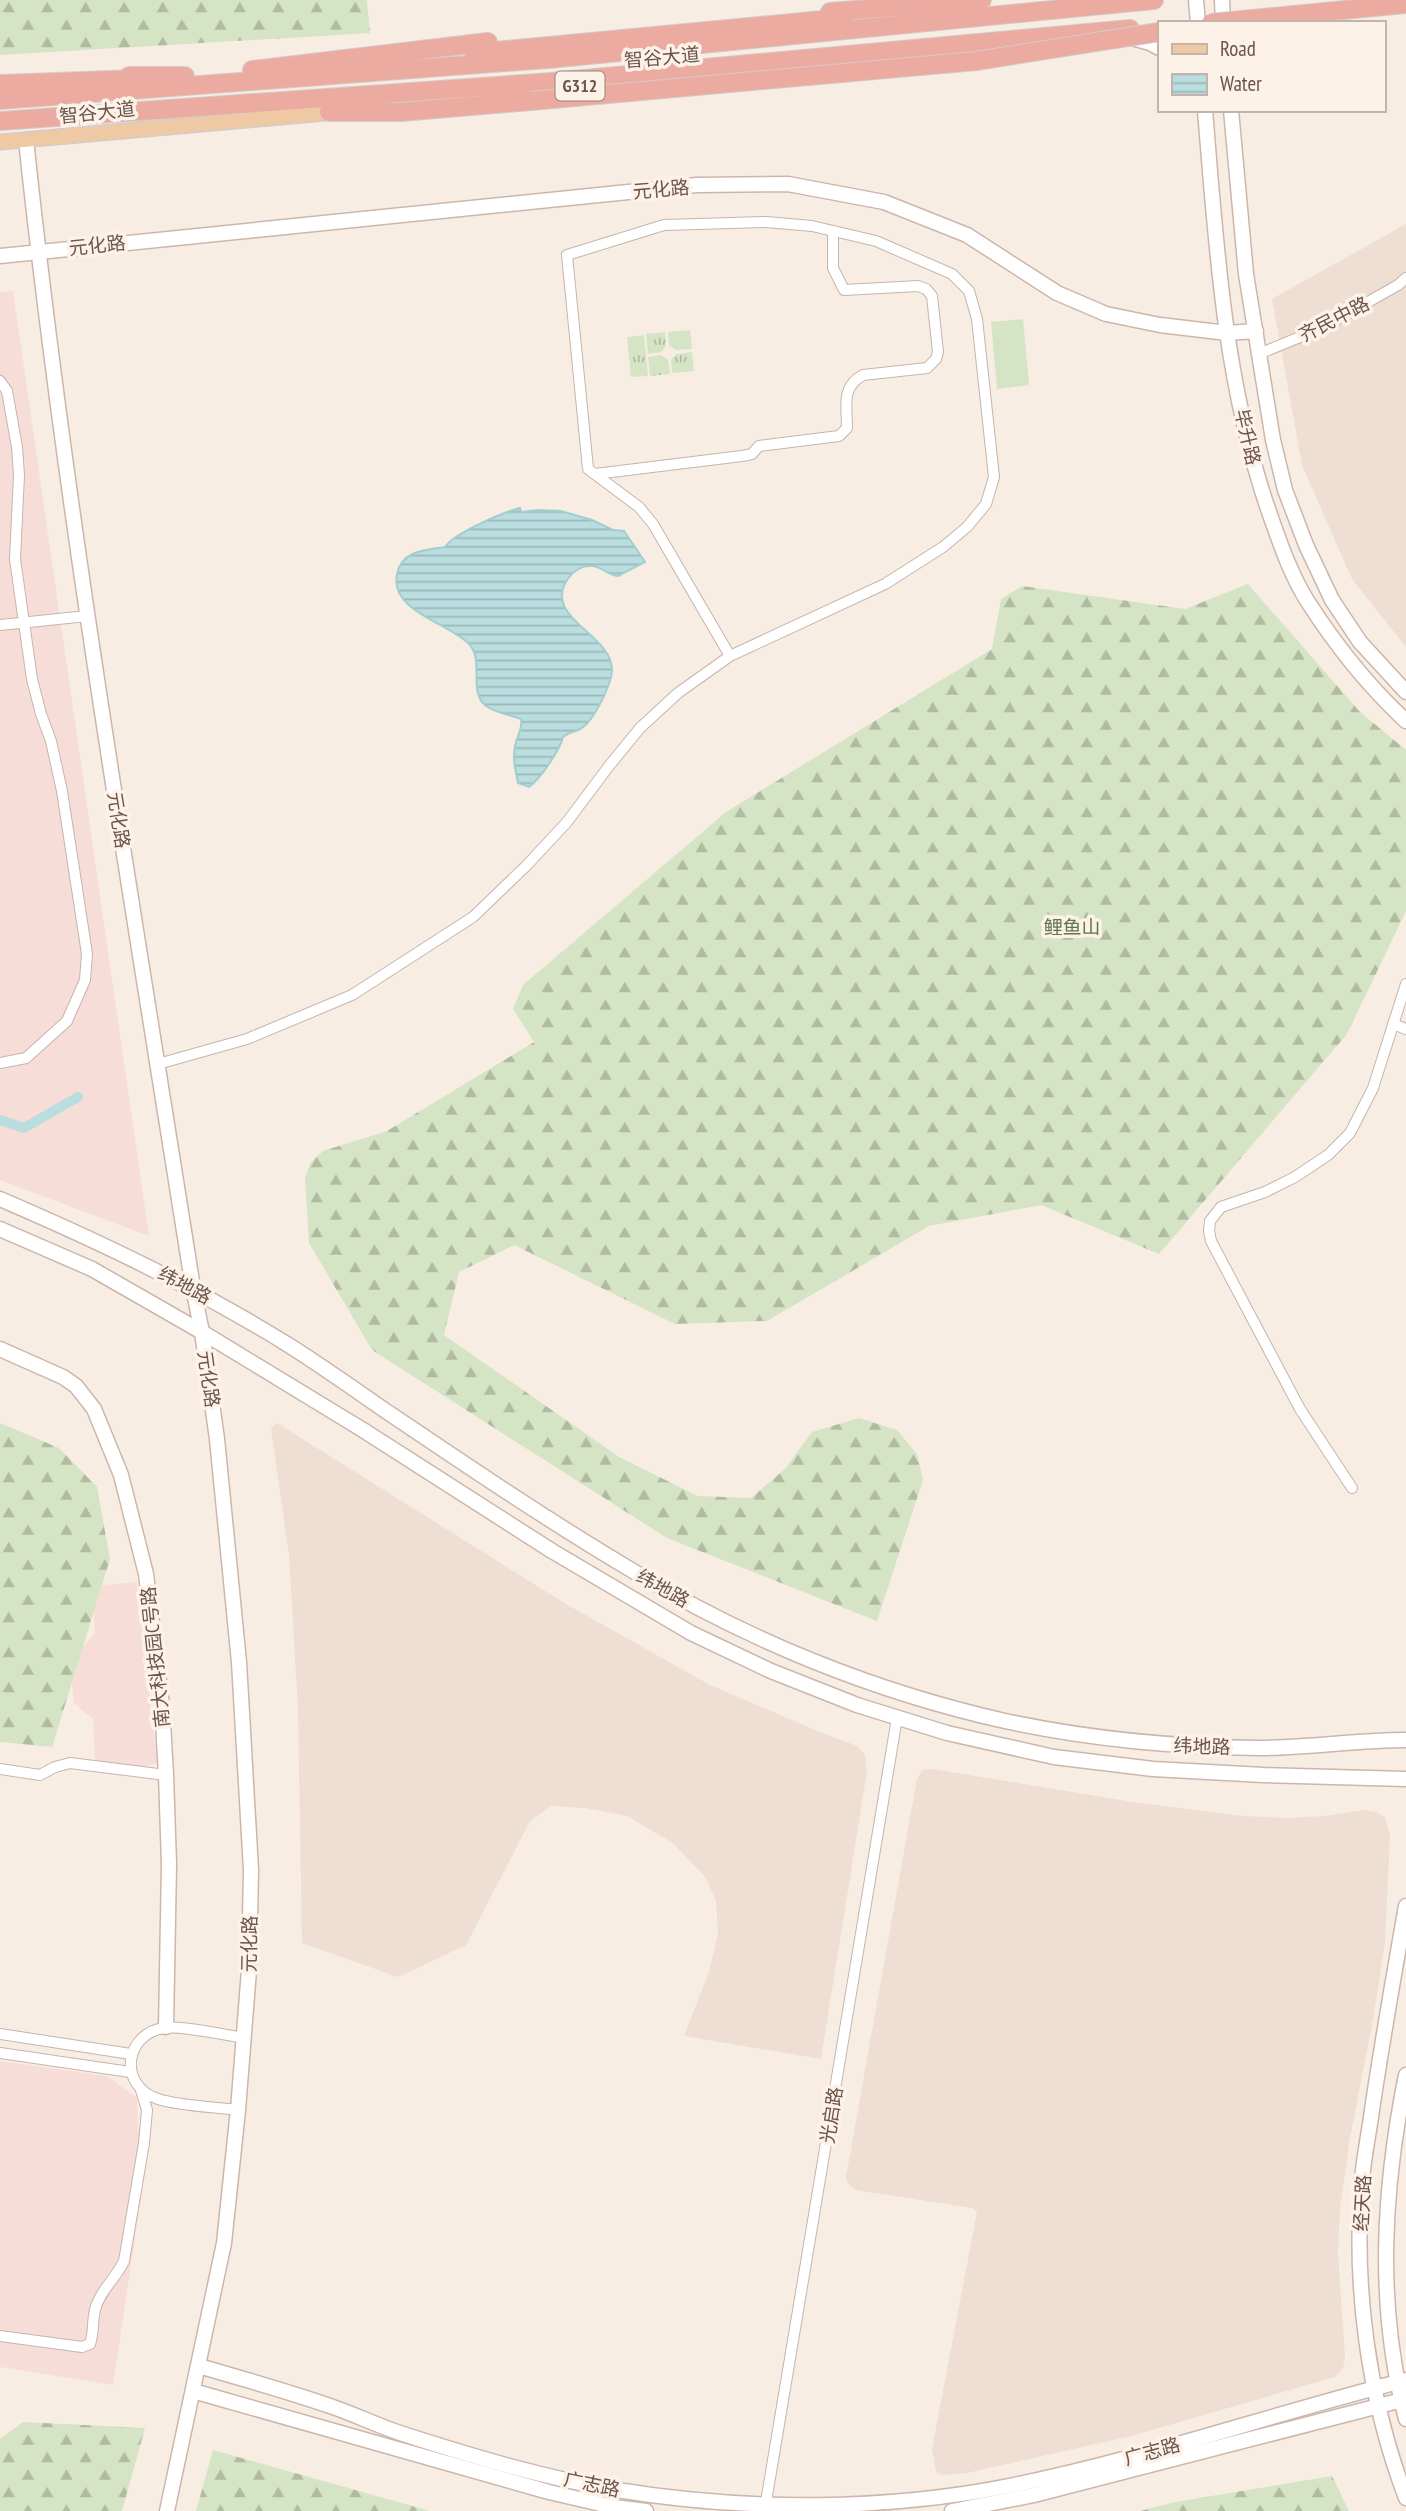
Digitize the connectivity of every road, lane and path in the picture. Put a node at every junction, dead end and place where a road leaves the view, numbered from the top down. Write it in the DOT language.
graph roads {
  1 [pos="982,0"];
  2 [pos="1038,0"];
  3 [pos="1154,0"];
  4 [pos="1196,0"];
  5 [pos="1222,0"];
  6 [pos="1406,5"];
  7 [pos="1298,12"];
  8 [pos="1198,21"];
  9 [pos="1222,21"];
  10 [pos="1230,21"];
  11 [pos="1269,21"];
  12 [pos="1158,29"];
  13 [pos="1158,29"];
  14 [pos="1158,29"];
  15 [pos="1110,33"];
  16 [pos="1158,47"];
  17 [pos="0,76"];
  18 [pos="199,77"];
  19 [pos="0,84"];
  20 [pos="0,100"];
  21 [pos="1205,112"];
  22 [pos="1231,112"];
  23 [pos="330,113"];
  24 [pos="0,121"];
  25 [pos="26,140"];
  26 [pos="0,142"];
  27 [pos="833,231"];
  28 [pos="38,251"];
  29 [pos="0,256"];
  30 [pos="1406,278"];
  31 [pos="1256,331"];
  32 [pos="1227,333"];
  33 [pos="1259,355"];
  34 [pos="0,381"];
  35 [pos="595,474"];
  36 [pos="87,616"];
  37 [pos="24,623"];
  38 [pos="0,625"];
  39 [pos="730,656"];
  40 [pos="1406,692"];
  41 [pos="1406,721"];
  42 [pos="1406,984"];
  43 [pos="1393,1024"];
  44 [pos="1406,1029"];
  45 [pos="0,1063"];
  46 [pos="158,1064"];
  47 [pos="0,1199"];
  48 [pos="0,1228"];
  49 [pos="193,1288"];
  50 [pos="202,1332"];
  51 [pos="0,1349"];
  52 [pos="1352,1488"];
  53 [pos="897,1718"];
  54 [pos="1406,1740"];
  55 [pos="0,1769"];
  56 [pos="166,1775"];
  57 [pos="1406,1779"];
  58 [pos="1406,1906"];
  59 [pos="166,2027"];
  60 [pos="0,2034"];
  61 [pos="244,2038"];
  62 [pos="0,2053"];
  63 [pos="131,2054"];
  64 [pos="130,2072"];
  65 [pos="1406,2074"];
  66 [pos="141,2090"];
  67 [pos="238,2110"];
  68 [pos="0,2336"];
  69 [pos="199,2366"];
  70 [pos="1402,2381"];
  71 [pos="1375,2389"];
  72 [pos="193,2391"];
  73 [pos="1404,2399"];
  74 [pos="1378,2405"];
  75 [pos="1406,2419"];
  76 [pos="1406,2498"];
  77 [pos="765,2508"];
  78 [pos="167,2511"];
  79 [pos="646,2511"];
  80 [pos="952,2511"];
  1 -- 18 [label="highway"];
  2 -- 18 [label="highway, G312"];
  3 -- 20 [label="highway, 智谷大道 / G312"];
  4 -- 8 [label="street"];
  5 -- 9 [label="street"];
  6 -- 7 [label="highway, bridge"];
  7 -- 10 [label="highway, bridge"];
  7 -- 11 [label="main road"];
  12 -- 15 [label="main road, 智谷大道 / G312"];
  13 -- 23 [label="highway, bridge"];
  14 -- 24 [label="highway, 智谷大道 / G312"];
  15 -- 16 [label="street"];
  15 -- 23 [label="main road, 智谷大道 / G312"];
  17 -- 18 [label="highway"];
  18 -- 19 [label="highway, G312"];
  21 -- 32 [label="street, 毕升路"];
  22 -- 31 [label="street, 毕升路"];
  23 -- 25 [label="main road, 智谷大道 / G312"];
  25 -- 26 [label="main road, 智谷大道 / G312"];
  25 -- 28 [label="street, 元化路"];
  27 -- 35 [label="street"];
  27 -- 35 [label="street"];
  27 -- 39 [label="street"];
  28 -- 29 [label="street"];
  28 -- 32 [label="street, 元化路"];
  28 -- 36 [label="street, 元化路"];
  30 -- 33 [label="street, 齐民中路"];
  31 -- 32 [label="street, 元化路"];
  31 -- 33 [label="street, 毕升路"];
  32 -- 41 [label="street, 毕升路"];
  33 -- 40 [label="street, 毕升路"];
  34 -- 37 [label="street"];
  35 -- 39 [label="street"];
  36 -- 37 [label="street"];
  36 -- 46 [label="street, 元化路"];
  37 -- 38 [label="street"];
  37 -- 45 [label="street"];
  39 -- 46 [label="street"];
  42 -- 43 [label="street"];
  43 -- 44 [label="street"];
  43 -- 52 [label="street"];
  46 -- 49 [label="street, 元化路"];
  47 -- 49 [label="street, 纬地路"];
  48 -- 50 [label="street, 纬地路"];
  49 -- 50 [label="street, 元化路"];
  49 -- 54 [label="street, 纬地路"];
  50 -- 53 [label="street, 纬地路"];
  50 -- 61 [label="street, 元化路"];
  51 -- 56 [label="street, 南大科技园C号路"];
  53 -- 57 [label="street, 纬地路"];
  53 -- 77 [label="street, 光启路"];
  55 -- 56 [label="street"];
  56 -- 59 [label="street, 南大科技园C号路"];
  58 -- 71 [label="street, 经天路"];
  59 -- 61 [label="street"];
  59 -- 63 [label="street"];
  60 -- 63 [label="street"];
  61 -- 67 [label="street, 元化路"];
  62 -- 64 [label="street"];
  63 -- 64 [label="street"];
  64 -- 66 [label="street"];
  65 -- 70 [label="street, 经天路"];
  66 -- 67 [label="street"];
  66 -- 68 [label="street"];
  67 -- 69 [label="street, 元化路"];
  69 -- 72 [label="street, 元化路"];
  69 -- 77 [label="street, 广志路"];
  70 -- 71 [label="street, 广志路"];
  70 -- 73 [label="street, 经天路"];
  71 -- 74 [label="street, 经天路"];
  71 -- 77 [label="street, 广志路"];
  72 -- 78 [label="street, 元化路"];
  72 -- 79 [label="street, 广志路"];
  73 -- 74 [label="street, 广志路"];
  73 -- 75 [label="street, 经天路"];
  74 -- 76 [label="street, 经天路"];
  74 -- 80 [label="street, 广志路"];
}
